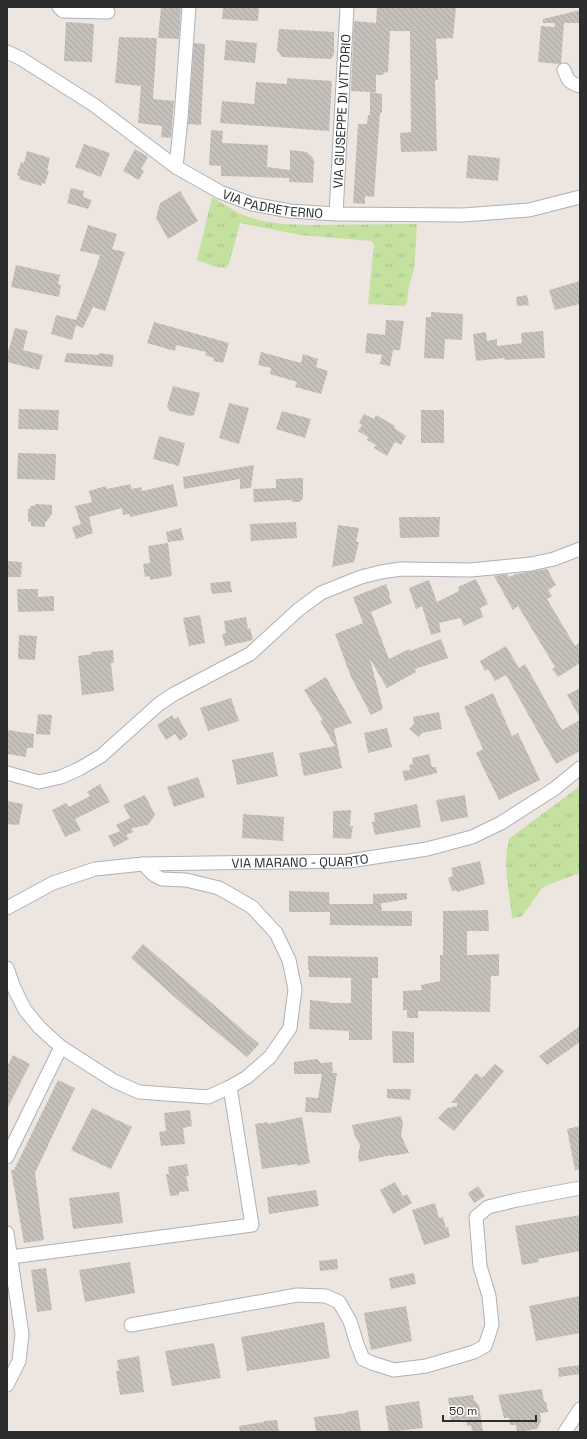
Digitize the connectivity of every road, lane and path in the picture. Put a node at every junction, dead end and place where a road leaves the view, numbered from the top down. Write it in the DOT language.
graph roads {
  1 [pos="59,7"];
  2 [pos="189,7"];
  3 [pos="347,7"];
  4 [pos="108,12"];
  5 [pos="7,52"];
  6 [pos="564,70"];
  7 [pos="580,86"];
  8 [pos="176,167"];
  9 [pos="580,197"];
  10 [pos="336,214"];
  11 [pos="580,549"];
  12 [pos="580,768"];
  13 [pos="7,773"];
  14 [pos="143,864"];
  15 [pos="7,908"];
  16 [pos="7,968"];
  17 [pos="61,1047"];
  18 [pos="230,1088"];
  19 [pos="7,1157"];
  20 [pos="580,1188"];
  21 [pos="7,1233"];
  22 [pos="11,1257"];
  23 [pos="131,1325"];
  24 [pos="7,1385"];
  25 [pos="580,1409"];
  26 [pos="565,1432"];
  1 -- 4 [label="street"];
  2 -- 8 [label="street"];
  3 -- 10 [label="street, VIA GIUSEPPE DI VITTORIO"];
  5 -- 8 [label="street, VIA PADRETERNO"];
  6 -- 7 [label="street"];
  8 -- 10 [label="street, VIA PADRETERNO"];
  9 -- 10 [label="street, VIA PADRETERNO"];
  11 -- 13 [label="street"];
  12 -- 14 [label="street, VIA MARANO - QUARTO"];
  14 -- 15 [label="street, VIA MARANO - QUARTO"];
  14 -- 18 [label="street"];
  16 -- 17 [label="street"];
  17 -- 18 [label="street"];
  17 -- 19 [label="street"];
  18 -- 22 [label="street"];
  20 -- 23 [label="street"];
  21 -- 22 [label="street"];
  22 -- 24 [label="street"];
  25 -- 26 [label="street"];
}
